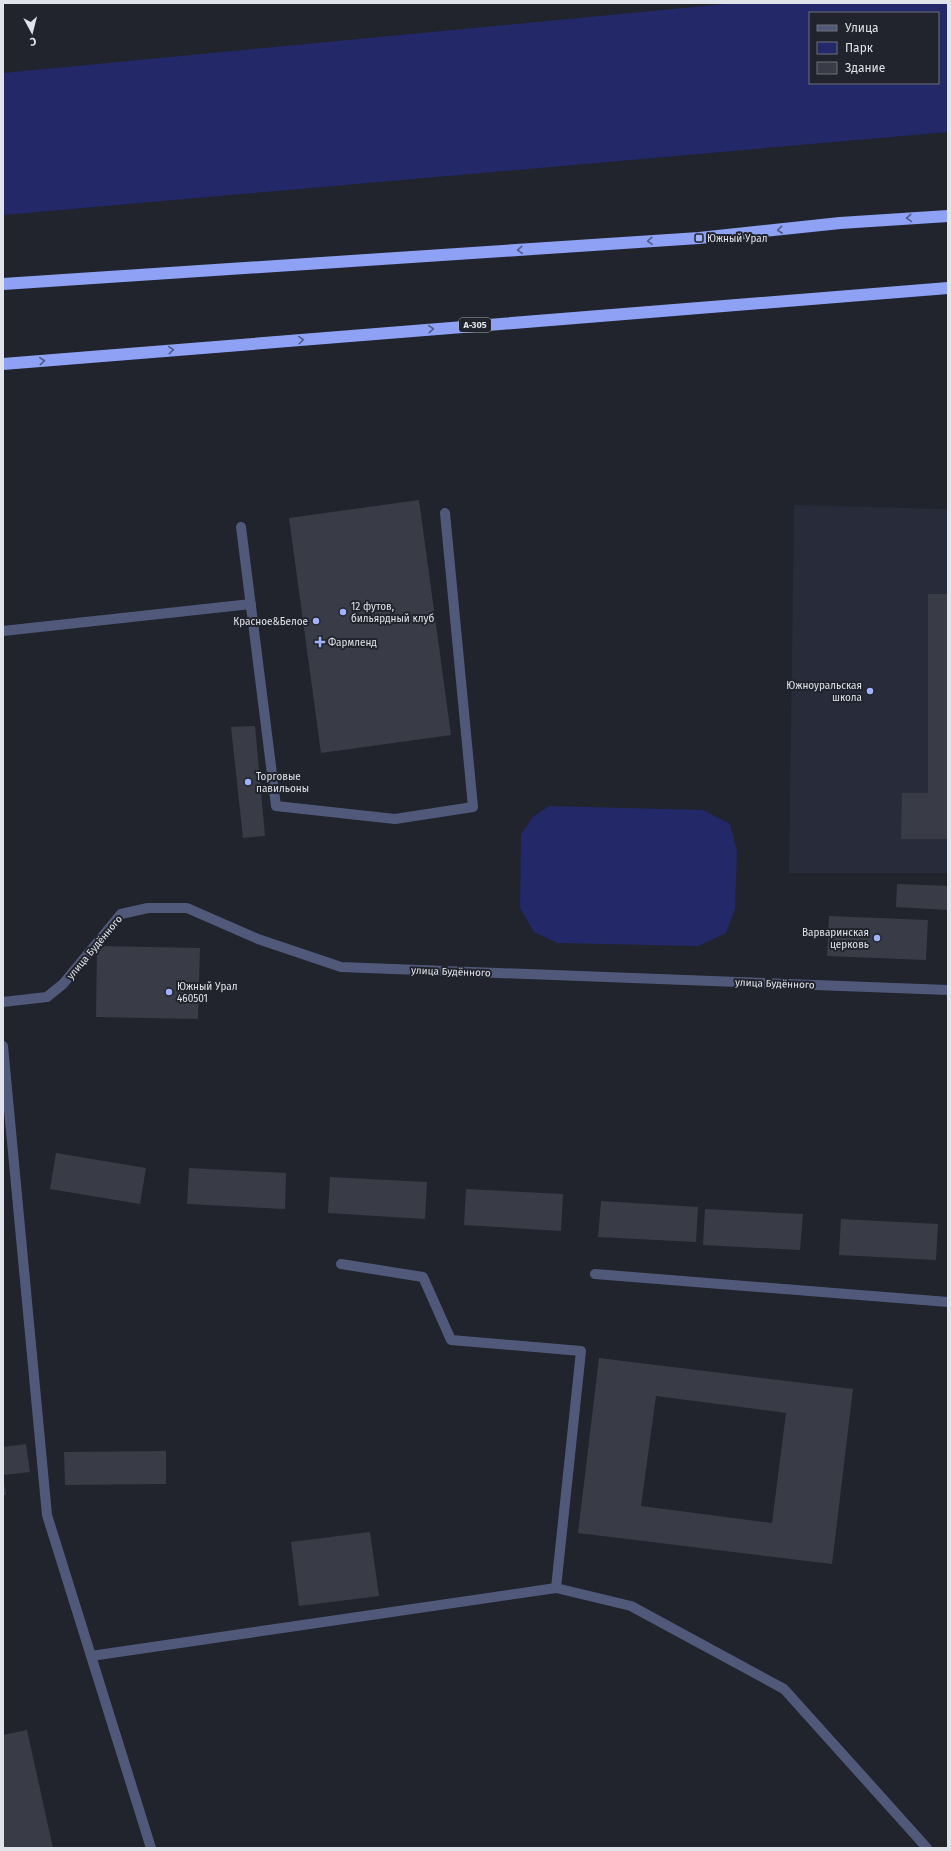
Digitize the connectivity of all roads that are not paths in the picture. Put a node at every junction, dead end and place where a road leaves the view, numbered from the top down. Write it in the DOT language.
graph roads {
  1 [pos="948,216"];
  2 [pos="3,284"];
  3 [pos="948,288"];
  4 [pos="3,364"];
  5 [pos="445,513"];
  6 [pos="241,527"];
  7 [pos="251,604"];
  8 [pos="3,631"];
  9 [pos="948,990"];
  10 [pos="3,1002"];
  11 [pos="3,1046"];
  12 [pos="341,1264"];
  13 [pos="595,1274"];
  14 [pos="948,1302"];
  15 [pos="556,1588"];
  16 [pos="91,1656"];
  17 [pos="151,1848"];
  18 [pos="927,1848"];
  1 -- 2 [label="highway, one-way"];
  4 -- 3 [label="highway, А-305, one-way"];
  5 -- 7 [label="street"];
  6 -- 7 [label="street"];
  7 -- 8 [label="street"];
  9 -- 10 [label="street, улица Будённого"];
  11 -- 16 [label="street"];
  12 -- 15 [label="street"];
  13 -- 14 [label="street"];
  15 -- 16 [label="street"];
  15 -- 18 [label="street"];
  16 -- 17 [label="street"];
}
